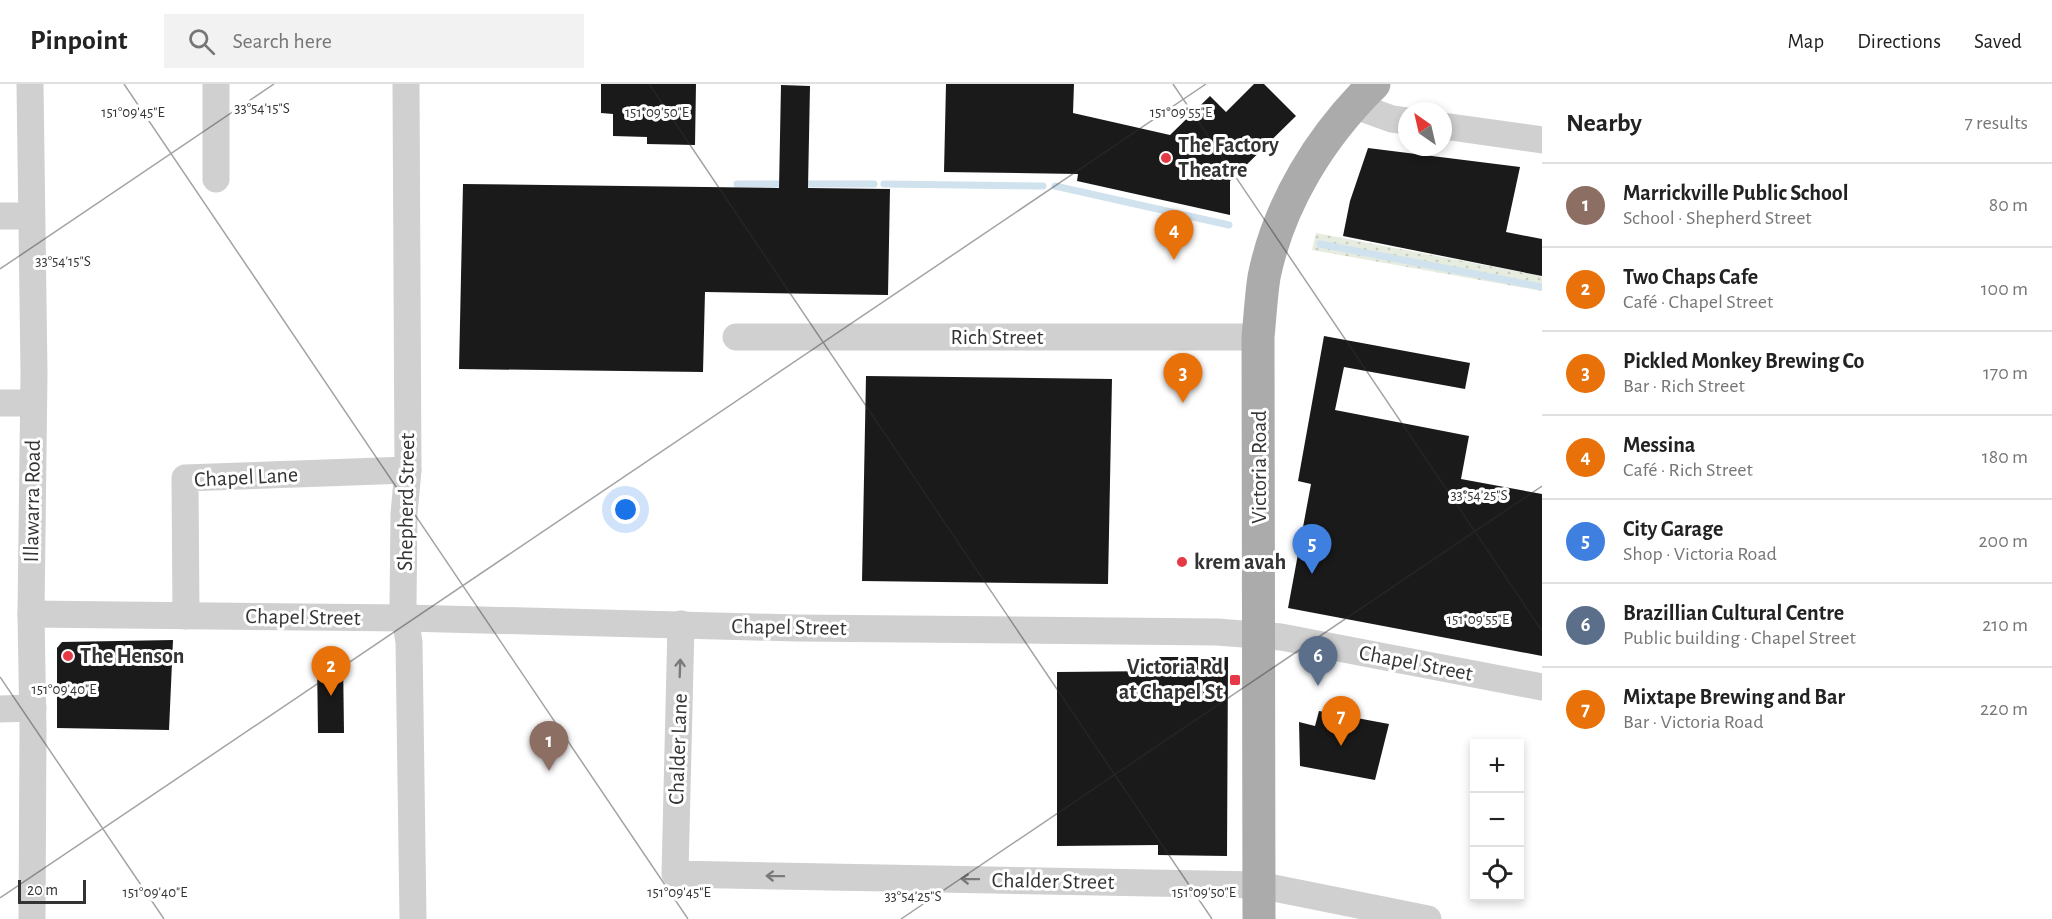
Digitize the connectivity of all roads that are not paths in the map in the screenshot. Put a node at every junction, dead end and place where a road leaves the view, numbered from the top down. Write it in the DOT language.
graph roads {
  1 [pos="30,84"];
  2 [pos="216,84"];
  3 [pos="406,84"];
  4 [pos="1364,94"];
  5 [pos="1398,120"];
  6 [pos="1452,127"];
  7 [pos="1542,140"];
  8 [pos="216,179"];
  9 [pos="0,216"];
  10 [pos="31,216"];
  11 [pos="736,336"];
  12 [pos="1258,337"];
  13 [pos="0,403"];
  14 [pos="33,403"];
  15 [pos="408,470"];
  16 [pos="31,614"];
  17 [pos="186,616"];
  18 [pos="406,618"];
  19 [pos="681,624"];
  20 [pos="1259,635"];
  21 [pos="1542,687"];
  22 [pos="33,708"];
  23 [pos="0,709"];
  24 [pos="675,874"];
  25 [pos="1259,885"];
  26 [pos="32,919"];
  27 [pos="413,919"];
  28 [pos="1259,919"];
  29 [pos="1428,919"];
  1 -- 10 [label="street, Illawarra Road"];
  2 -- 8 [label="street"];
  3 -- 15 [label="street, Shepherd Street"];
  4 -- 5 [label="street"];
  4 -- 12 [label="main road, Victoria Road"];
  6 -- 7 [label="street"];
  9 -- 10 [label="street"];
  10 -- 14 [label="street, Illawarra Road"];
  11 -- 12 [label="street, Rich Street"];
  12 -- 20 [label="main road, Victoria Road"];
  13 -- 14 [label="street"];
  14 -- 16 [label="street, Illawarra Road"];
  15 -- 17 [label="street, Chapel Lane"];
  15 -- 18 [label="street, Shepherd Street"];
  16 -- 17 [label="street, Chapel Street"];
  16 -- 22 [label="street, Illawarra Road"];
  17 -- 18 [label="street, Chapel Street"];
  18 -- 19 [label="street, Chapel Street"];
  18 -- 27 [label="street, Shepherd Street"];
  19 -- 20 [label="street, Chapel Street"];
  24 -- 19 [label="street, Chalder Lane, one-way"];
  20 -- 21 [label="street, Chapel Street"];
  20 -- 25 [label="main road, Victoria Road"];
  22 -- 23 [label="street"];
  22 -- 26 [label="street, Illawarra Road"];
  25 -- 24 [label="street, Chalder Street, one-way"];
  25 -- 28 [label="main road, Victoria Road"];
  25 -- 29 [label="street, Chalder Street"];
}
